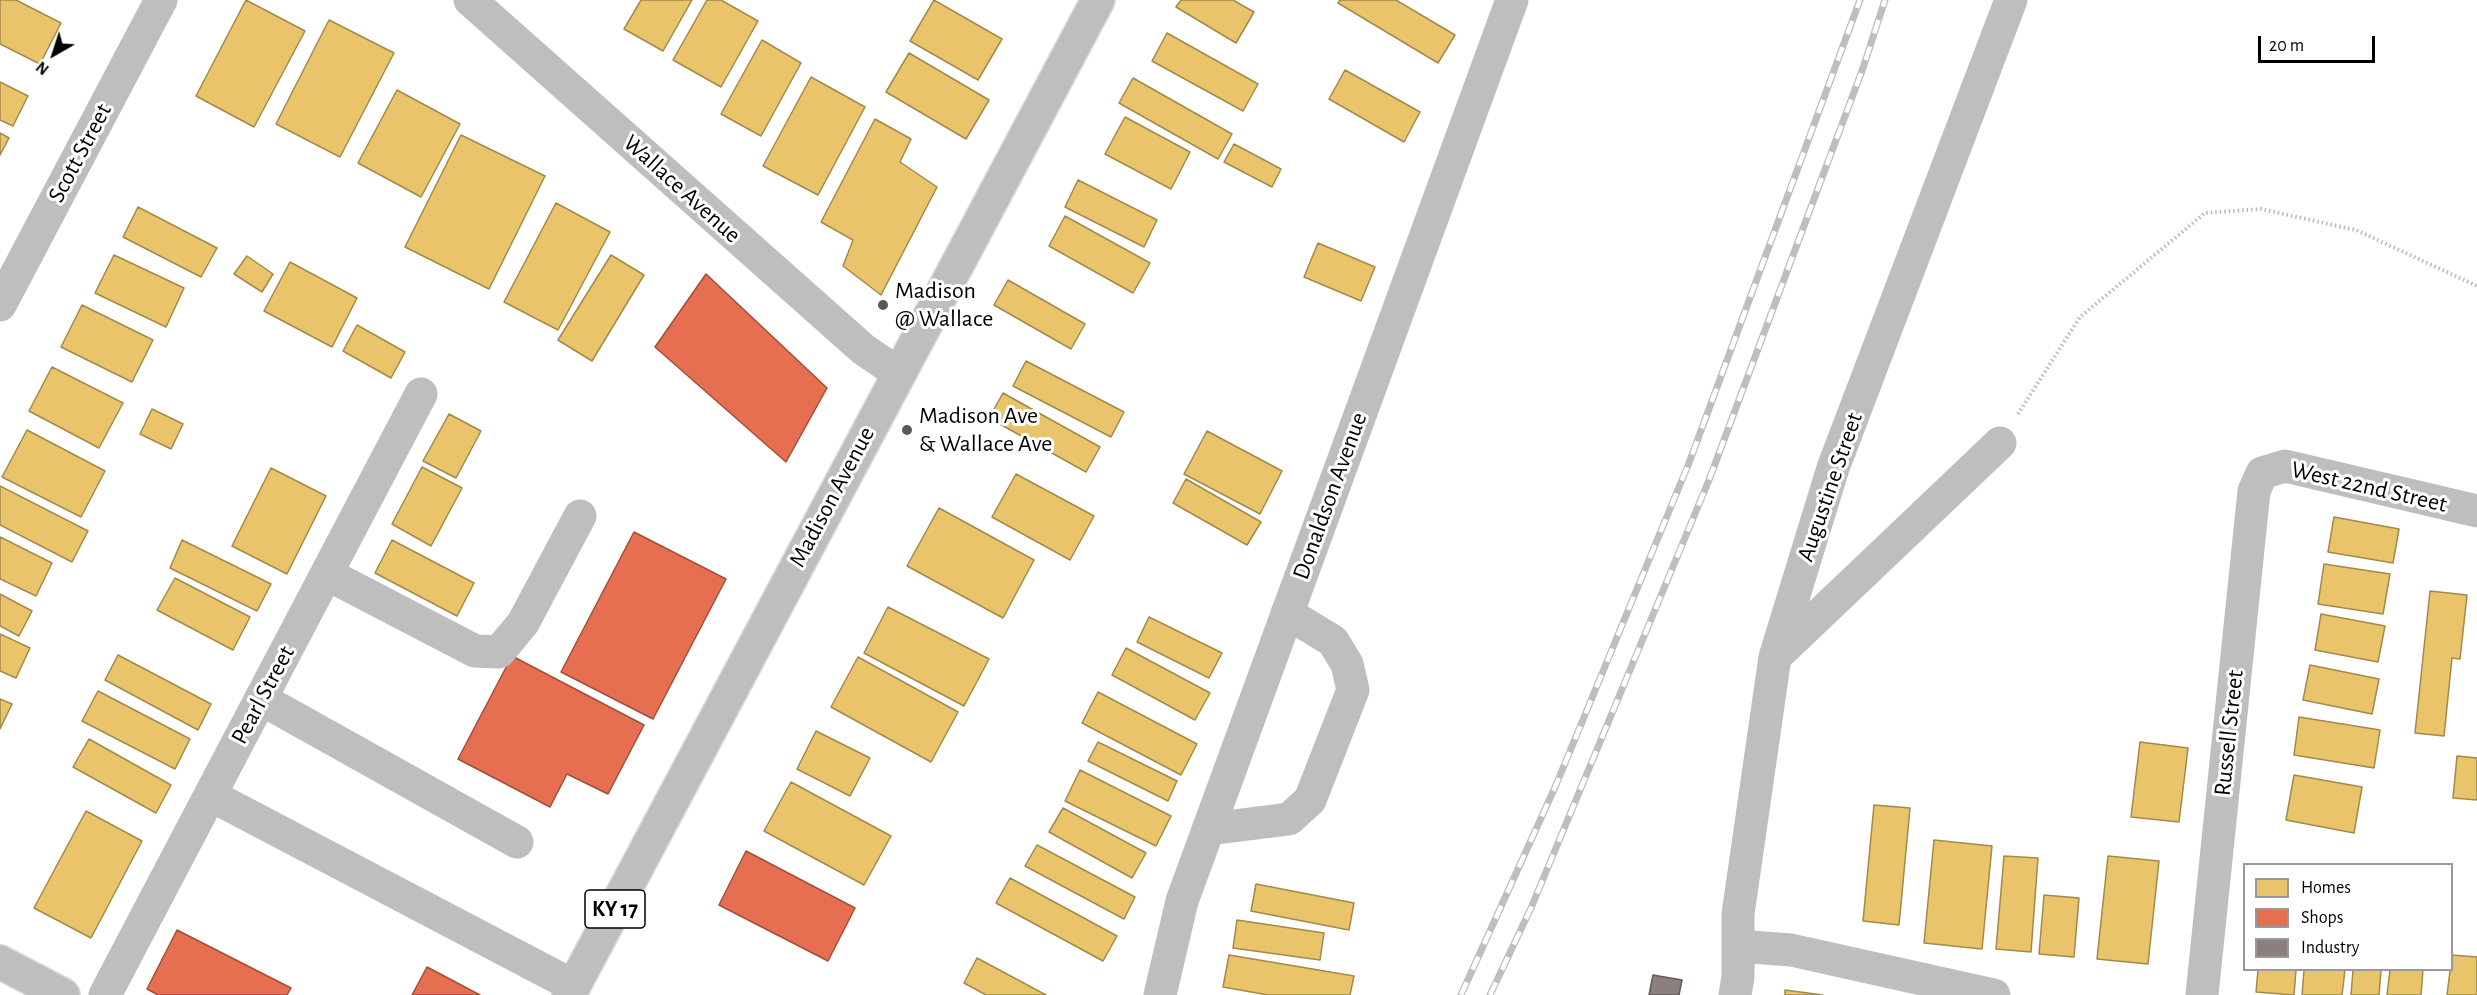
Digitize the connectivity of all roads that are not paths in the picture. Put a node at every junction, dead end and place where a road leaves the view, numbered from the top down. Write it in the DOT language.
graph roads {
  1 [pos="161,0"];
  2 [pos="470,0"];
  3 [pos="1098,0"];
  4 [pos="1512,0"];
  5 [pos="2011,0"];
  6 [pos="0,305"];
  7 [pos="898,373"];
  8 [pos="421,394"];
  9 [pos="2000,443"];
  10 [pos="2262,473"];
  11 [pos="2477,512"];
  12 [pos="580,516"];
  13 [pos="327,574"];
  14 [pos="1287,613"];
  15 [pos="1775,657"];
  16 [pos="261,699"];
  17 [pos="210,795"];
  18 [pos="1209,829"];
  19 [pos="517,842"];
  20 [pos="1738,946"];
  21 [pos="0,962"];
  22 [pos="571,991"];
  23 [pos="63,995"];
  24 [pos="105,995"];
  25 [pos="1160,995"];
  26 [pos="1735,995"];
  27 [pos="1994,995"];
  28 [pos="2202,995"];
  1 -- 6 [label="street, Scott Street"];
  2 -- 7 [label="street, Wallace Avenue"];
  3 -- 7 [label="street, Madison Avenue / KY 17"];
  4 -- 14 [label="street, Donaldson Avenue"];
  5 -- 15 [label="street, Augustine Street"];
  7 -- 22 [label="street, Madison Avenue / KY 17"];
  8 -- 13 [label="street, Pearl Street"];
  9 -- 15 [label="street"];
  10 -- 11 [label="street, West 22nd Street"];
  10 -- 28 [label="street, Russell Street"];
  12 -- 13 [label="street"];
  13 -- 16 [label="street, Pearl Street"];
  14 -- 18 [label="street, Donaldson Avenue"];
  14 -- 18 [label="street"];
  15 -- 20 [label="street, Augustine Street"];
  16 -- 17 [label="street, Pearl Street"];
  16 -- 19 [label="street"];
  17 -- 22 [label="street"];
  17 -- 24 [label="street, Pearl Street"];
  18 -- 25 [label="street, Donaldson Avenue"];
  20 -- 26 [label="street, Augustine Street"];
  20 -- 27 [label="street"];
  21 -- 23 [label="street"];
}
